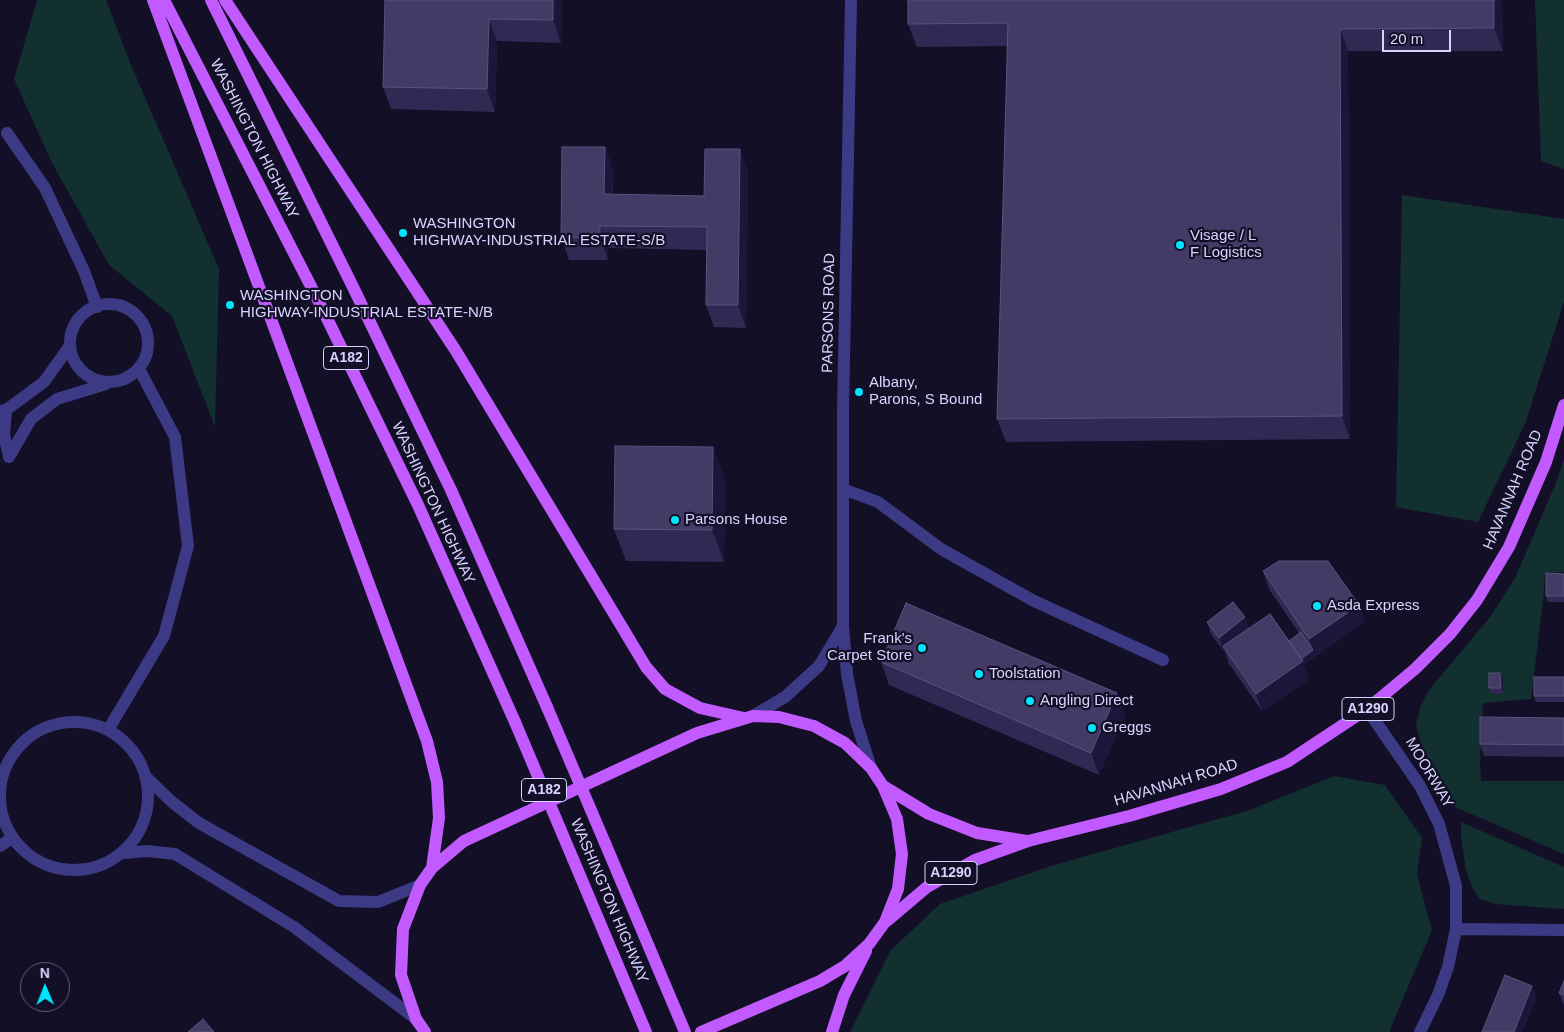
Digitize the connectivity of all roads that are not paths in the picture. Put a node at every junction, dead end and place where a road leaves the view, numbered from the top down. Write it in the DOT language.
graph roads {
  1 [pos="154,0"];
  2 [pos="164,0"];
  3 [pos="211,0"];
  4 [pos="225,0"];
  5 [pos="851,0"];
  6 [pos="7,133"];
  7 [pos="97,307"];
  8 [pos="69,347"];
  9 [pos="139,369"];
  10 [pos="108,383"];
  11 [pos="1564,405"];
  12 [pos="3,410"];
  13 [pos="843,489"];
  14 [pos="843,626"];
  15 [pos="1163,660"];
  16 [pos="1368,709"];
  17 [pos="748,717"];
  18 [pos="108,730"];
  19 [pos="871,768"];
  20 [pos="145,776"];
  21 [pos="884,786"];
  22 [pos="12,838"];
  23 [pos="1028,841"];
  24 [pos="0,846"];
  25 [pos="124,853"];
  26 [pos="432,868"];
  27 [pos="420,885"];
  28 [pos="885,922"];
  29 [pos="1456,929"];
  30 [pos="1564,930"];
  31 [pos="870,944"];
  32 [pos="416,1019"];
  33 [pos="425,1032"];
  34 [pos="646,1032"];
  35 [pos="685,1032"];
  36 [pos="701,1032"];
  37 [pos="832,1032"];
  38 [pos="1420,1032"];
  1 -- 26 [label="main road"];
  2 -- 34 [label="main road, WASHINGTON HIGHWAY / A182, bridge"];
  3 -- 35 [label="main road, WASHINGTON HIGHWAY / A182, bridge"];
  4 -- 17 [label="main road"];
  5 -- 13 [label="street, PARSONS ROAD"];
  6 -- 7 [label="street"];
  7 -- 8 [label="street"];
  7 -- 9 [label="street"];
  8 -- 10 [label="street"];
  8 -- 12 [label="street"];
  9 -- 10 [label="street"];
  9 -- 18 [label="street"];
  10 -- 12 [label="street"];
  11 -- 16 [label="main road, HAVANNAH ROAD / A1290"];
  13 -- 14 [label="street, PARSONS ROAD"];
  13 -- 15 [label="street"];
  14 -- 17 [label="street"];
  14 -- 19 [label="street, PARSONS ROAD"];
  16 -- 23 [label="main road, HAVANNAH ROAD / A1290"];
  16 -- 29 [label="street, MOORWAY"];
  17 -- 19 [label="main road"];
  17 -- 26 [label="main road"];
  18 -- 20 [label="street"];
  18 -- 22 [label="street"];
  19 -- 21 [label="main road"];
  20 -- 25 [label="street"];
  20 -- 27 [label="street"];
  21 -- 23 [label="main road, HAVANNAH ROAD / A1290"];
  21 -- 28 [label="main road"];
  22 -- 24 [label="street"];
  22 -- 25 [label="street"];
  23 -- 28 [label="main road, HAVANNAH ROAD / A1290"];
  25 -- 32 [label="street"];
  26 -- 27 [label="main road"];
  27 -- 32 [label="main road"];
  28 -- 31 [label="main road"];
  29 -- 30 [label="street"];
  29 -- 38 [label="street, MOORWAY"];
  31 -- 36 [label="main road"];
  31 -- 37 [label="main road"];
  32 -- 33 [label="main road"];
}
